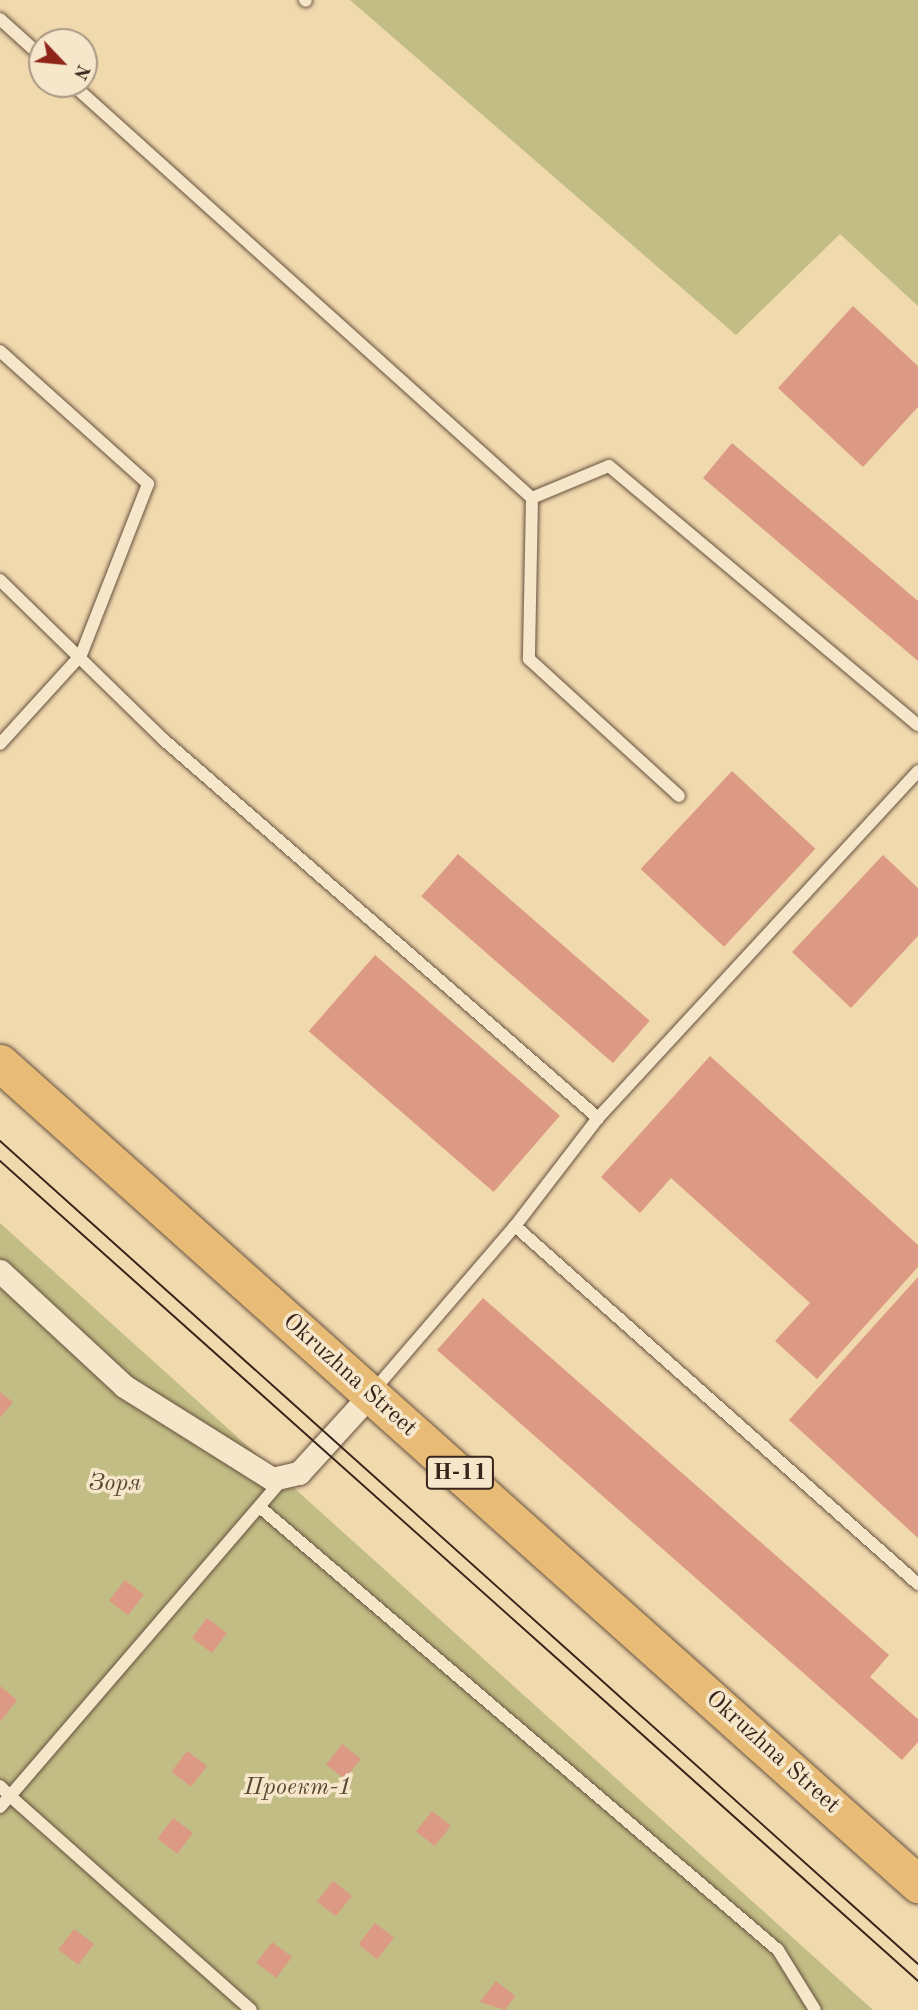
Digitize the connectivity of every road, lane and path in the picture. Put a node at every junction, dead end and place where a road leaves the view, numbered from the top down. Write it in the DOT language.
graph roads {
  1 [pos="0,19"];
  2 [pos="28,44"];
  3 [pos="88,98"];
  4 [pos="0,351"];
  5 [pos="532,498"];
  6 [pos="0,580"];
  7 [pos="81,655"];
  8 [pos="918,725"];
  9 [pos="0,744"];
  10 [pos="918,771"];
  11 [pos="679,796"];
  12 [pos="0,1063"];
  13 [pos="597,1118"];
  14 [pos="515,1226"];
  15 [pos="0,1270"];
  16 [pos="370,1395"];
  17 [pos="282,1480"];
  18 [pos="262,1509"];
  19 [pos="918,1584"];
  20 [pos="0,1786"];
  21 [pos="10,1796"];
  22 [pos="0,1807"];
  23 [pos="918,1884"];
  24 [pos="251,2010"];
  25 [pos="815,2010"];
  1 -- 2 [label="lane"];
  3 -- 5 [label="lane"];
  4 -- 7 [label="lane"];
  5 -- 8 [label="lane"];
  5 -- 11 [label="lane"];
  6 -- 7 [label="lane"];
  7 -- 9 [label="lane"];
  7 -- 13 [label="lane"];
  10 -- 13 [label="lane"];
  12 -- 16 [label="main road, Okruzhna Street / Н-11"];
  13 -- 14 [label="lane"];
  14 -- 16 [label="lane"];
  14 -- 19 [label="lane"];
  15 -- 17 [label="street"];
  16 -- 17 [label="street"];
  16 -- 23 [label="main road, Okruzhna Street / Н-11"];
  17 -- 18 [label="lane"];
  18 -- 21 [label="lane"];
  18 -- 25 [label="lane"];
  20 -- 21 [label="lane"];
  21 -- 22 [label="lane"];
  21 -- 24 [label="lane"];
}
